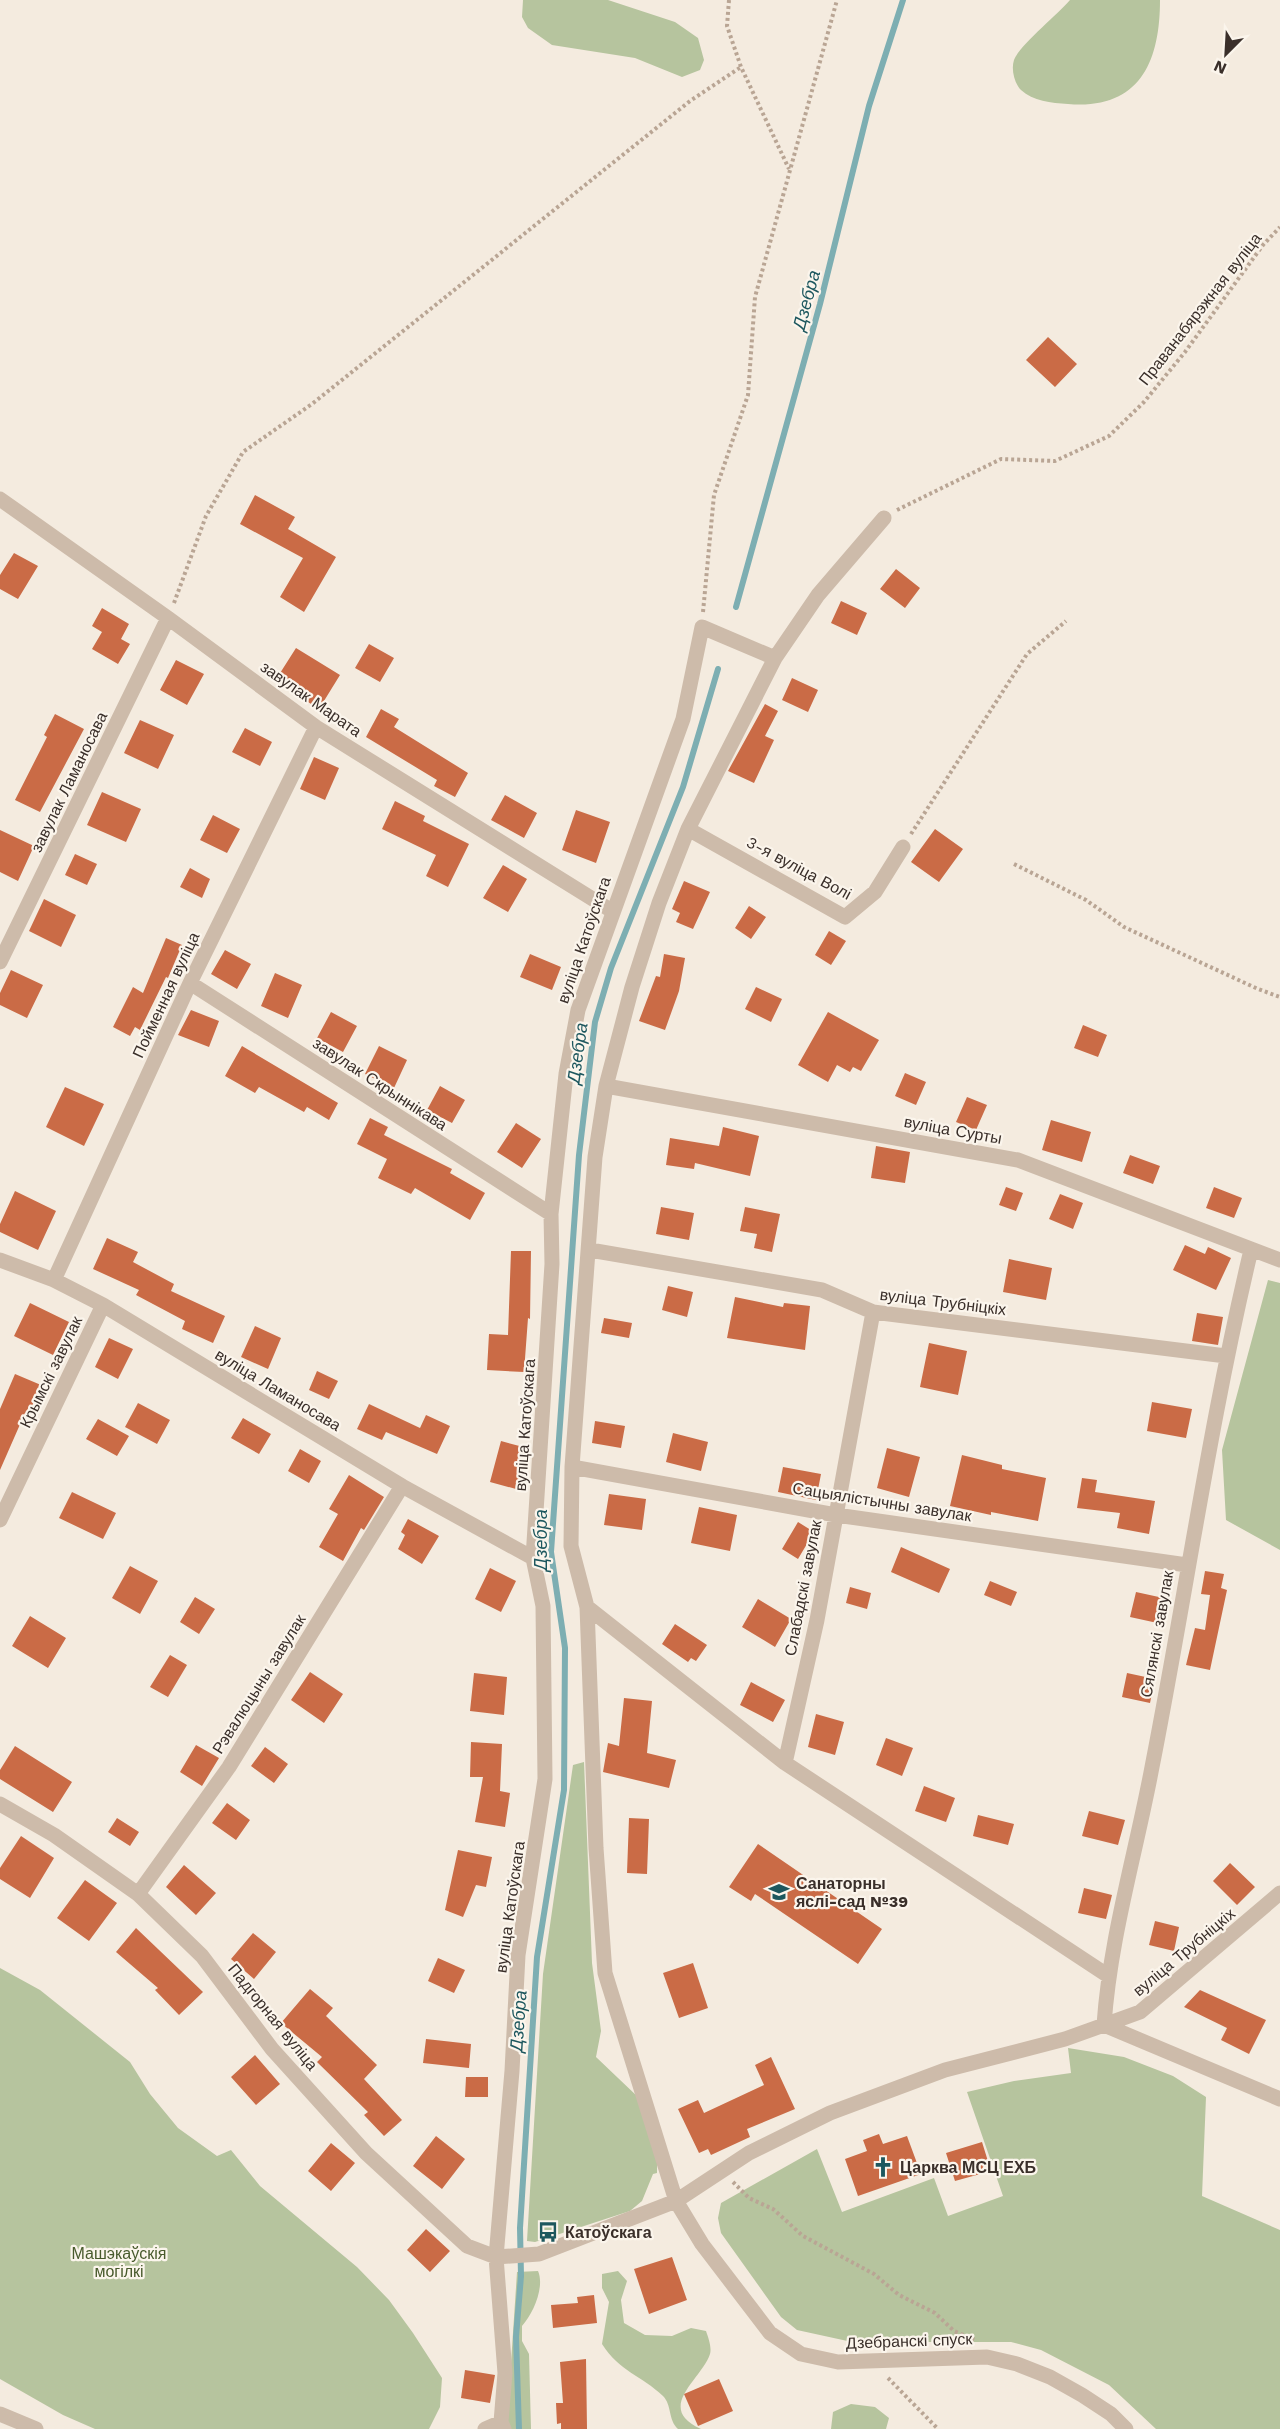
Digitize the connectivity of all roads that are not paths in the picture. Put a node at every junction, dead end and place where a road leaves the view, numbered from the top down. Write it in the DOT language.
graph roads {
  1 [pos="0,499"];
  2 [pos="884,518"];
  3 [pos="168,618"];
  4 [pos="775,658"];
  5 [pos="316,728"];
  6 [pos="688,829"];
  7 [pos="903,847"];
  8 [pos="612,911"];
  9 [pos="0,962"];
  10 [pos="190,983"];
  11 [pos="606,1086"];
  12 [pos="551,1215"];
  13 [pos="590,1250"];
  14 [pos="1251,1250"];
  15 [pos="0,1260"];
  16 [pos="1280,1260"];
  17 [pos="54,1280"];
  18 [pos="103,1305"];
  19 [pos="873,1312"];
  20 [pos="1226,1356"];
  21 [pos="573,1467"];
  22 [pos="402,1486"];
  23 [pos="836,1515"];
  24 [pos="0,1520"];
  25 [pos="533,1558"];
  26 [pos="1187,1565"];
  27 [pos="587,1607"];
  28 [pos="785,1763"];
  29 [pos="0,1804"];
  30 [pos="1280,1893"];
  31 [pos="138,1894"];
  32 [pos="1107,1975"];
  33 [pos="1104,2025"];
  34 [pos="1280,2099"];
  35 [pos="676,2202"];
  36 [pos="502,2257"];
  37 [pos="0,2414"];
  38 [pos="502,2425"];
  39 [pos="36,2429"];
  40 [pos="485,2429"];
  41 [pos="1126,2429"];
  1 -- 3 [label="street, завулак Марата"];
  2 -- 4 [label="street"];
  3 -- 5 [label="street, завулак Марата"];
  3 -- 9 [label="street, завулак Ламаносава"];
  4 -- 6 [label="street"];
  4 -- 8 [label="street, вуліца Катоўскага"];
  5 -- 8 [label="street, завулак Марата"];
  5 -- 10 [label="street, Пойменная вуліца"];
  6 -- 7 [label="street, 3-я вуліца Волі"];
  6 -- 11 [label="street"];
  8 -- 12 [label="street, вуліца Катоўскага"];
  10 -- 12 [label="street, завулак Скрыннікава"];
  10 -- 17 [label="street, Пойменная вуліца"];
  11 -- 13 [label="street"];
  11 -- 14 [label="street, вуліца Сурты"];
  12 -- 25 [label="street, вуліца Катоўскага"];
  13 -- 19 [label="street, вуліца Трубніцкіх"];
  13 -- 21 [label="street"];
  14 -- 16 [label="street, вуліца Сурты"];
  14 -- 20 [label="street, Сялянскі завулак"];
  15 -- 17 [label="street, вуліца Ламаносава"];
  17 -- 18 [label="street, вуліца Ламаносава"];
  18 -- 22 [label="street, вуліца Ламаносава"];
  18 -- 24 [label="street, Крымскі завулак"];
  19 -- 20 [label="street, вуліца Трубніцкіх"];
  19 -- 23 [label="street, Слабадскі завулак"];
  20 -- 26 [label="street, Сялянскі завулак"];
  21 -- 23 [label="street, Сацыялістычны завулак"];
  21 -- 27 [label="street"];
  22 -- 25 [label="street, вуліца Ламаносава"];
  22 -- 31 [label="street, Рэвалюцыны завулак"];
  23 -- 26 [label="street, Сацыялістычны завулак"];
  23 -- 28 [label="street, Слабадскі завулак"];
  25 -- 36 [label="street, вуліца Катоўскага"];
  26 -- 32 [label="street, Сялянскі завулак"];
  27 -- 28 [label="street"];
  27 -- 35 [label="street"];
  28 -- 32 [label="street"];
  29 -- 31 [label="street, Падгорная вуліца"];
  30 -- 33 [label="street, вуліца Трубніцкіх"];
  31 -- 36 [label="street, Падгорная вуліца"];
  32 -- 33 [label="street, Сялянскі завулак"];
  33 -- 34 [label="street"];
  33 -- 35 [label="street, вуліца Трубніцкіх"];
  35 -- 36 [label="street"];
  35 -- 41 [label="street, Дзебранскі спуск"];
  36 -- 38 [label="street, вуліца Катоўскага"];
  37 -- 39 [label="street"];
  38 -- 40 [label="street"];
}
